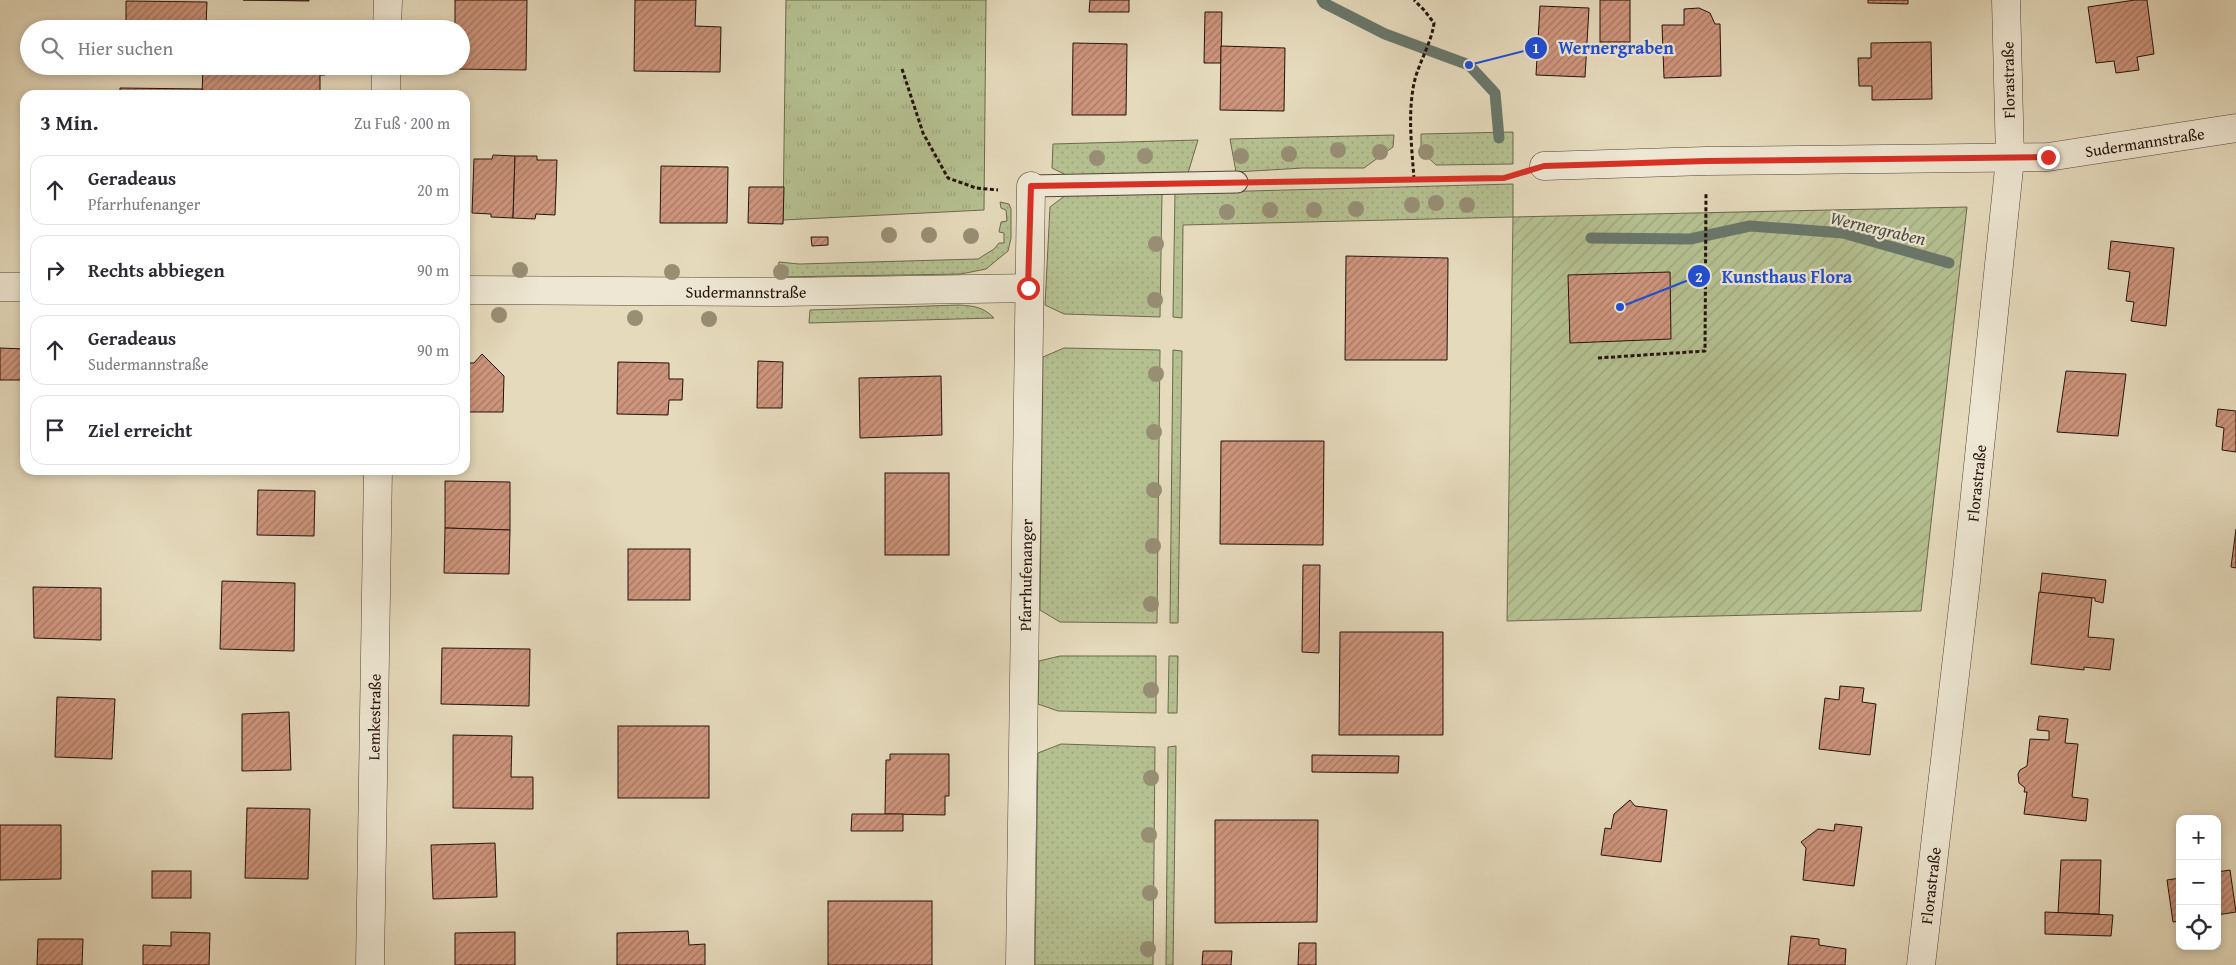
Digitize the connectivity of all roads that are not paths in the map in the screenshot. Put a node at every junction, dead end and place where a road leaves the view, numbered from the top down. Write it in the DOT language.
graph roads {
  1 [pos="388,0"];
  2 [pos="2006,0"];
  3 [pos="387,20"];
  4 [pos="386,75"];
  5 [pos="386,90"];
  6 [pos="2236,128"];
  7 [pos="2010,159"];
  8 [pos="1544,166"];
  9 [pos="1237,182"];
  10 [pos="1031,190"];
  11 [pos="0,287"];
  12 [pos="20,287"];
  13 [pos="1028,288"];
  14 [pos="470,290"];
  15 [pos="378,475"];
  16 [pos="370,965"];
  17 [pos="1020,965"];
  18 [pos="1921,965"];
  1 -- 3 [label="street"];
  2 -- 7 [label="street, Florastraße"];
  4 -- 5 [label="street"];
  6 -- 7 [label="street, Sudermannstraße"];
  7 -- 8 [label="street, Sudermannstraße"];
  7 -- 18 [label="street, Florastraße"];
  9 -- 10 [label="lane"];
  10 -- 13 [label="street, Pfarrhufenanger"];
  11 -- 12 [label="street"];
  13 -- 14 [label="street, Sudermannstraße"];
  13 -- 17 [label="street, Pfarrhufenanger"];
  15 -- 16 [label="street, Lemkestraße"];
}
